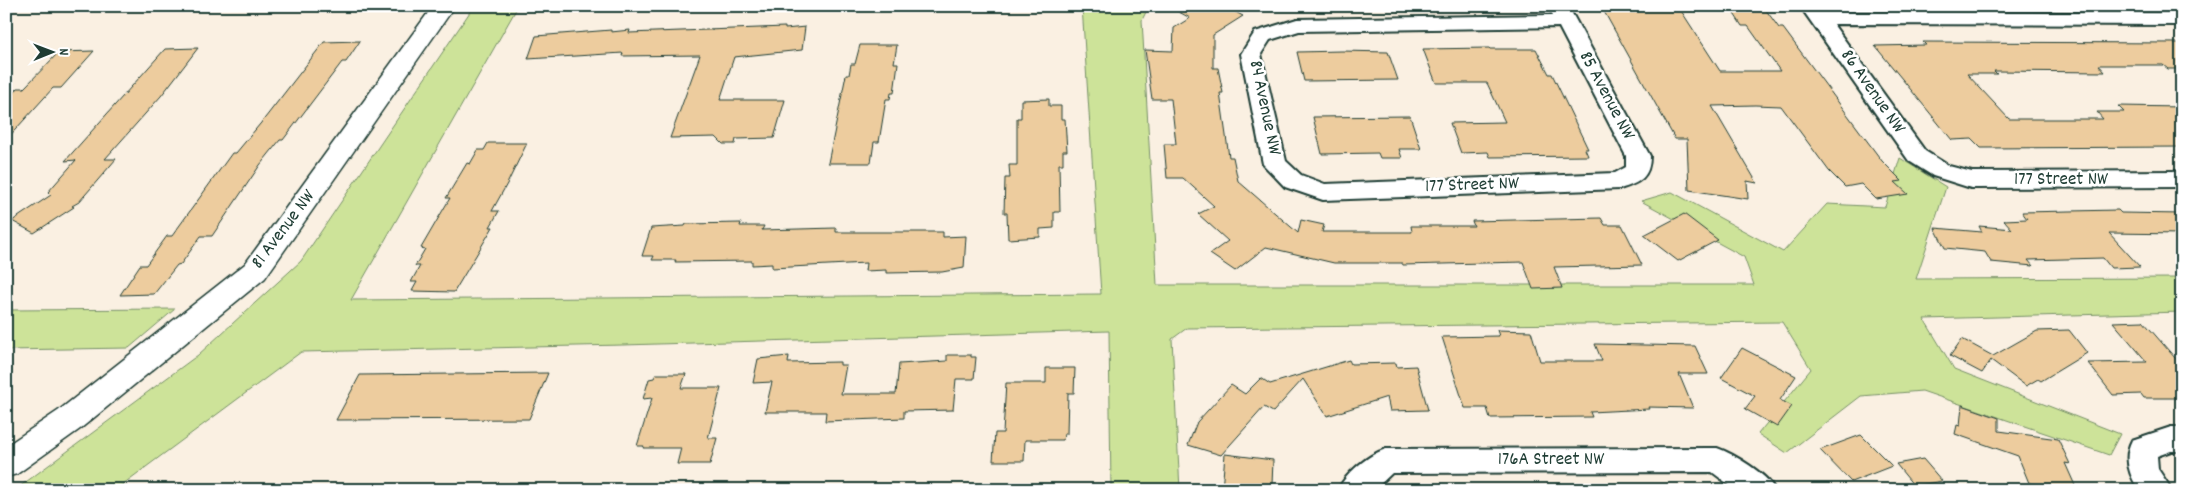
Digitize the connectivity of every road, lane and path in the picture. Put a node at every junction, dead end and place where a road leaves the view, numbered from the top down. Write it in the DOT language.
graph roads {
  1 [pos="444,6"];
  2 [pos="1815,12"];
  3 [pos="1562,14"];
  4 [pos="2182,19"];
  5 [pos="1941,171"];
  6 [pos="2182,179"];
  7 [pos="1620,180"];
  8 [pos="1323,192"];
  9 [pos="2176,439"];
  10 [pos="6,464"];
  11 [pos="1353,490"];
  12 [pos="1760,490"];
  13 [pos="2157,490"];
  1 -- 10 [label="street, 81 Avenue NW"];
  2 -- 4 [label="street"];
  2 -- 5 [label="street, 86 Avenue NW"];
  3 -- 7 [label="street, 85 Avenue NW"];
  3 -- 8 [label="street, 84 Avenue NW"];
  5 -- 6 [label="street, 177 Street NW"];
  7 -- 8 [label="street, 177 Street NW"];
  9 -- 13 [label="street"];
  11 -- 12 [label="street, 176A Street NW"];
}
